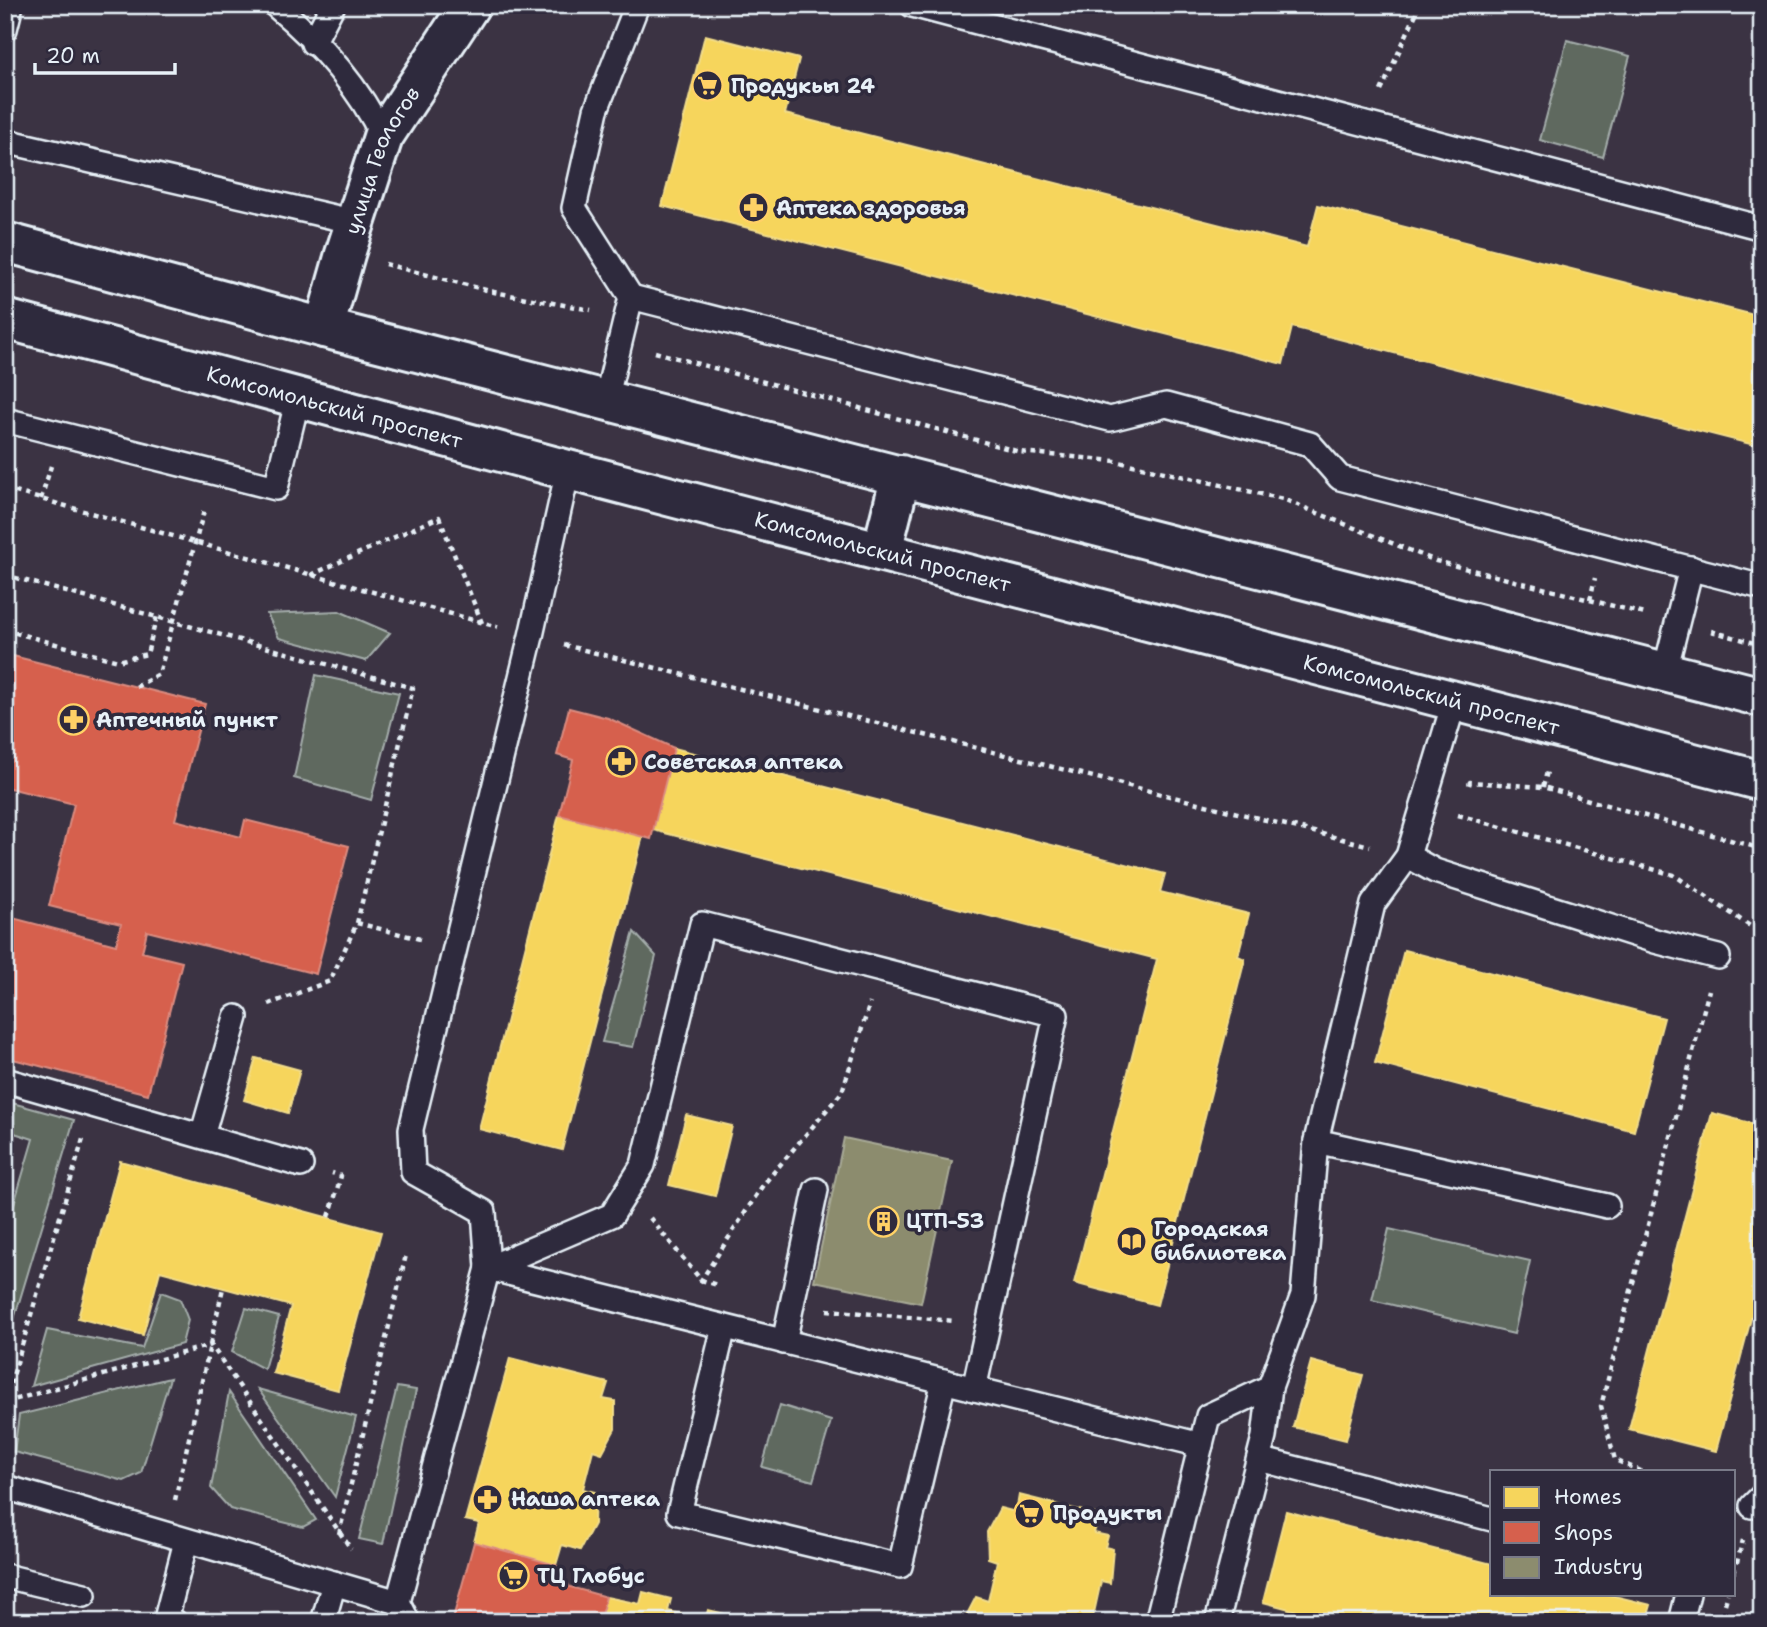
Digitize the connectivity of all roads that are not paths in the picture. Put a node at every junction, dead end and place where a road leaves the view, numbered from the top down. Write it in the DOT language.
graph roads {
  1 [pos="11,5"];
  2 [pos="275,5"];
  3 [pos="333,5"];
  4 [pos="637,5"];
  5 [pos="912,5"];
  6 [pos="468,6"];
  7 [pos="5,29"];
  8 [pos="313,43"];
  9 [pos="383,137"];
  10 [pos="5,141"];
  11 [pos="1762,228"];
  12 [pos="350,238"];
  13 [pos="5,242"];
  14 [pos="631,297"];
  15 [pos="5,319"];
  16 [pos="324,328"];
  17 [pos="298,397"];
  18 [pos="606,400"];
  19 [pos="5,420"];
  20 [pos="568,470"];
  21 [pos="901,475"];
  22 [pos="882,551"];
  23 [pos="1691,568"];
  24 [pos="1762,587"];
  25 [pos="1665,671"];
  26 [pos="1762,697"];
  27 [pos="1455,699"];
  28 [pos="1762,781"];
  29 [pos="1408,856"];
  30 [pos="1718,957"];
  31 [pos="236,1017"];
  32 [pos="5,1080"];
  33 [pos="202,1136"];
  34 [pos="1316,1141"];
  35 [pos="301,1165"];
  36 [pos="816,1190"];
  37 [pos="1607,1206"];
  38 [pos="488,1268"];
  39 [pos="724,1327"];
  40 [pos="784,1342"];
  41 [pos="944,1381"];
  42 [pos="1270,1387"];
  43 [pos="974,1389"];
  44 [pos="1201,1445"];
  45 [pos="1259,1459"];
  46 [pos="5,1488"];
  47 [pos="1490,1518"];
  48 [pos="177,1538"];
  49 [pos="5,1576"];
  50 [pos="334,1583"];
  51 [pos="84,1595"];
  52 [pos="1688,1596"];
  53 [pos="403,1612"];
  54 [pos="175,1622"];
  55 [pos="323,1622"];
  56 [pos="1157,1622"];
  57 [pos="1217,1622"];
  58 [pos="1681,1622"];
  1 -- 7 [label="lane"];
  2 -- 8 [label="lane"];
  3 -- 8 [label="lane"];
  4 -- 14 [label="lane"];
  5 -- 11 [label="lane"];
  6 -- 9 [label="main road, улица Геологов"];
  8 -- 9 [label="lane"];
  9 -- 12 [label="main road, улица Геологов"];
  10 -- 12 [label="lane"];
  12 -- 16 [label="main road, улица Геологов"];
  13 -- 16 [label="main road"];
  14 -- 18 [label="lane"];
  14 -- 23 [label="lane"];
  15 -- 17 [label="main road, Комсомольский проспект"];
  16 -- 18 [label="main road"];
  17 -- 19 [label="lane"];
  17 -- 20 [label="main road, Комсомольский проспект"];
  18 -- 21 [label="main road"];
  20 -- 22 [label="main road, Комсомольский проспект"];
  20 -- 38 [label="lane"];
  21 -- 22 [label="main road"];
  21 -- 25 [label="main road"];
  22 -- 27 [label="main road, Комсомольский проспект"];
  23 -- 24 [label="lane"];
  23 -- 25 [label="lane"];
  25 -- 26 [label="main road"];
  27 -- 28 [label="main road, Комсомольский проспект"];
  27 -- 29 [label="lane"];
  29 -- 30 [label="lane"];
  29 -- 34 [label="lane"];
  31 -- 33 [label="lane"];
  32 -- 33 [label="lane"];
  33 -- 35 [label="lane"];
  34 -- 37 [label="lane"];
  34 -- 42 [label="lane"];
  36 -- 40 [label="lane"];
  38 -- 39 [label="lane"];
  38 -- 43 [label="lane"];
  38 -- 53 [label="lane"];
  39 -- 40 [label="lane"];
  39 -- 41 [label="lane"];
  40 -- 41 [label="lane"];
  41 -- 43 [label="lane"];
  42 -- 44 [label="lane"];
  42 -- 45 [label="lane"];
  43 -- 44 [label="lane"];
  44 -- 56 [label="lane"];
  45 -- 47 [label="lane"];
  45 -- 57 [label="lane"];
  46 -- 48 [label="lane"];
  48 -- 50 [label="lane"];
  48 -- 54 [label="lane"];
  49 -- 51 [label="lane"];
  50 -- 53 [label="lane"];
  50 -- 55 [label="lane"];
  52 -- 58 [label="lane"];
}
